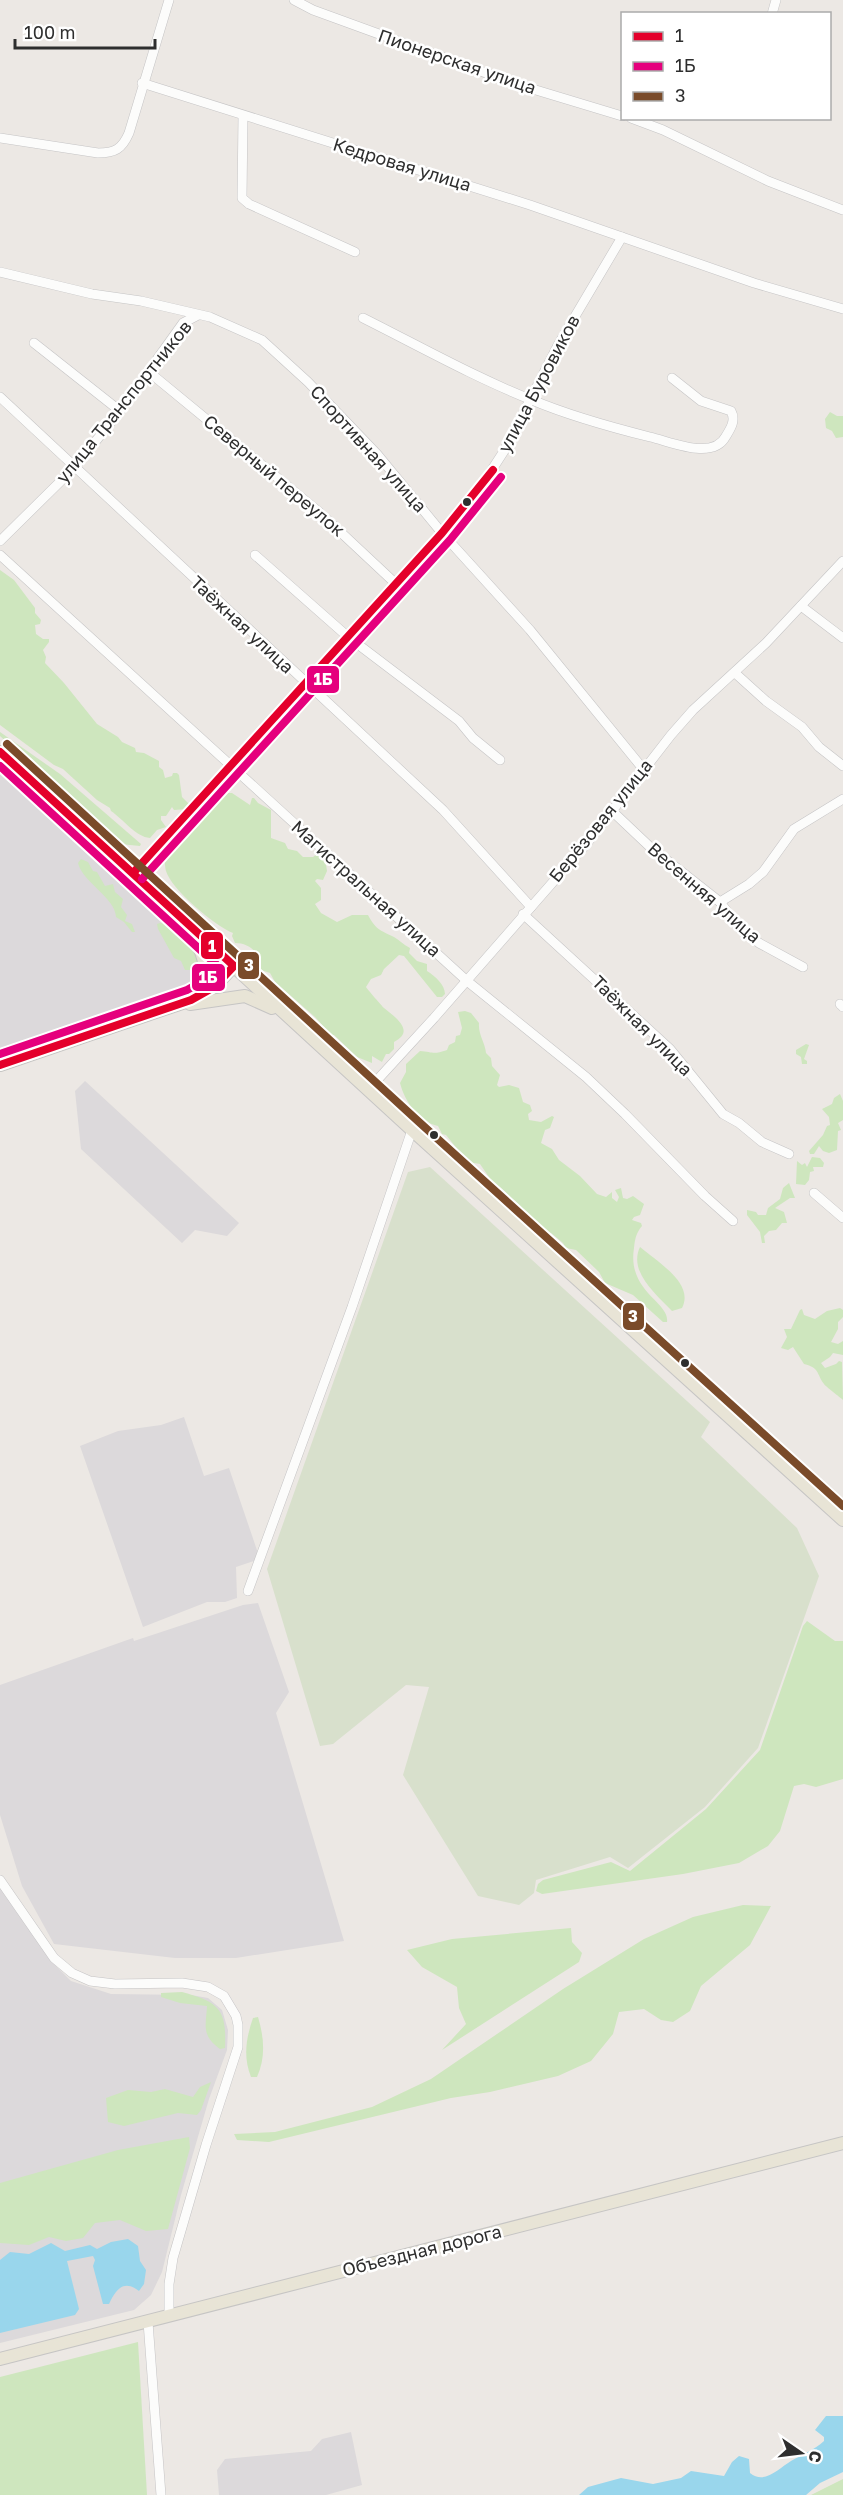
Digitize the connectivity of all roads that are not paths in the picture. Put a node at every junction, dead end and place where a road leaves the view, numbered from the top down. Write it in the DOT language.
graph roads {
  1 [pos="169,0"];
  2 [pos="294,0"];
  3 [pos="142,83"];
  4 [pos="243,116"];
  5 [pos="621,116"];
  6 [pos="636,120"];
  7 [pos="0,138"];
  8 [pos="843,210"];
  9 [pos="622,237"];
  10 [pos="355,252"];
  11 [pos="0,272"];
  12 [pos="843,309"];
  13 [pos="198,315"];
  14 [pos="363,318"];
  15 [pos="34,343"];
  16 [pos="149,372"];
  17 [pos="672,378"];
  18 [pos="0,398"];
  19 [pos="531,400"];
  20 [pos="120,411"];
  21 [pos="74,468"];
  22 [pos="442,533"];
  23 [pos="0,541"];
  24 [pos="0,555"];
  25 [pos="255,555"];
  26 [pos="843,561"];
  27 [pos="394,584"];
  28 [pos="801,606"];
  29 [pos="347,636"];
  30 [pos="843,638"];
  31 [pos="735,673"];
  32 [pos="305,684"];
  33 [pos="0,752"];
  34 [pos="500,760"];
  35 [pos="230,766"];
  36 [pos="843,766"];
  37 [pos="644,770"];
  38 [pos="843,799"];
  39 [pos="612,811"];
  40 [pos="134,872"];
  41 [pos="720,902"];
  42 [pos="531,907"];
  43 [pos="524,915"];
  44 [pos="187,922"];
  45 [pos="234,966"];
  46 [pos="803,967"];
  47 [pos="468,981"];
  48 [pos="177,1005"];
  49 [pos="288,1016"];
  50 [pos="0,1065"];
  51 [pos="368,1090"];
  52 [pos="412,1130"];
  53 [pos="789,1154"];
  54 [pos="814,1193"];
  55 [pos="843,1218"];
  56 [pos="733,1221"];
  57 [pos="843,1520"];
  58 [pos="248,1591"];
  59 [pos="0,1880"];
  60 [pos="843,2143"];
  61 [pos="169,2316"];
  62 [pos="148,2322"];
  63 [pos="0,2359"];
  64 [pos="161,2495"];
  1 -- 3 [label="street"];
  2 -- 5 [label="street, Пионерская улица"];
  3 -- 4 [label="street, Кедровая улица"];
  3 -- 7 [label="street"];
  4 -- 9 [label="street, Кедровая улица"];
  4 -- 10 [label="street"];
  6 -- 8 [label="street"];
  9 -- 12 [label="street, Кедровая улица"];
  9 -- 19 [label="street, улица Буровиков"];
  11 -- 13 [label="street, Спортивная улица"];
  13 -- 16 [label="street, улица Транспортников"];
  13 -- 22 [label="street, Спортивная улица"];
  14 -- 19 [label="street"];
  15 -- 20 [label="street"];
  16 -- 20 [label="street, улица Транспортников"];
  16 -- 27 [label="street, Северный переулок"];
  17 -- 19 [label="street"];
  18 -- 21 [label="street, Таёжная улица"];
  19 -- 22 [label="street, улица Буровиков"];
  20 -- 21 [label="street, улица Транспортников"];
  21 -- 23 [label="street, улица Транспортников"];
  21 -- 32 [label="street, Таёжная улица"];
  22 -- 27 [label="street, улица Буровиков"];
  22 -- 37 [label="street, Спортивная улица"];
  24 -- 35 [label="street, Магистральная улица"];
  25 -- 29 [label="street"];
  26 -- 28 [label="street, Берёзовая улица"];
  27 -- 29 [label="street, улица Буровиков"];
  28 -- 30 [label="street"];
  28 -- 31 [label="street, Берёзовая улица"];
  29 -- 32 [label="street, улица Буровиков"];
  29 -- 34 [label="street"];
  31 -- 36 [label="street"];
  31 -- 37 [label="street, Берёзовая улица"];
  32 -- 35 [label="street, улица Буровиков"];
  32 -- 42 [label="street, Таёжная улица"];
  33 -- 40 [label="main road"];
  35 -- 40 [label="street, улица Буровиков"];
  35 -- 47 [label="street, Магистральная улица"];
  37 -- 39 [label="street, Берёзовая улица"];
  38 -- 41 [label="street"];
  39 -- 41 [label="street, Весенняя улица"];
  39 -- 42 [label="street, Берёзовая улица"];
  40 -- 44 [label="main road"];
  41 -- 46 [label="street, Весенняя улица"];
  42 -- 43 [label="street, Берёзовая улица"];
  43 -- 47 [label="street, Берёзовая улица"];
  43 -- 53 [label="street, Таёжная улица"];
  44 -- 45 [label="main road"];
  44 -- 48 [label="main road"];
  45 -- 48 [label="main road"];
  45 -- 49 [label="main road"];
  47 -- 51 [label="street, Берёзовая улица"];
  47 -- 56 [label="street, Магистральная улица"];
  48 -- 49 [label="main road"];
  48 -- 50 [label="main road"];
  49 -- 51 [label="main road"];
  51 -- 52 [label="main road"];
  52 -- 57 [label="main road"];
  52 -- 58 [label="street"];
  54 -- 55 [label="street"];
  59 -- 61 [label="street"];
  60 -- 61 [label="main road, Объездная дорога"];
  61 -- 62 [label="main road, Объездная дорога"];
  62 -- 63 [label="main road, Объездная дорога"];
  62 -- 64 [label="street"];
}
